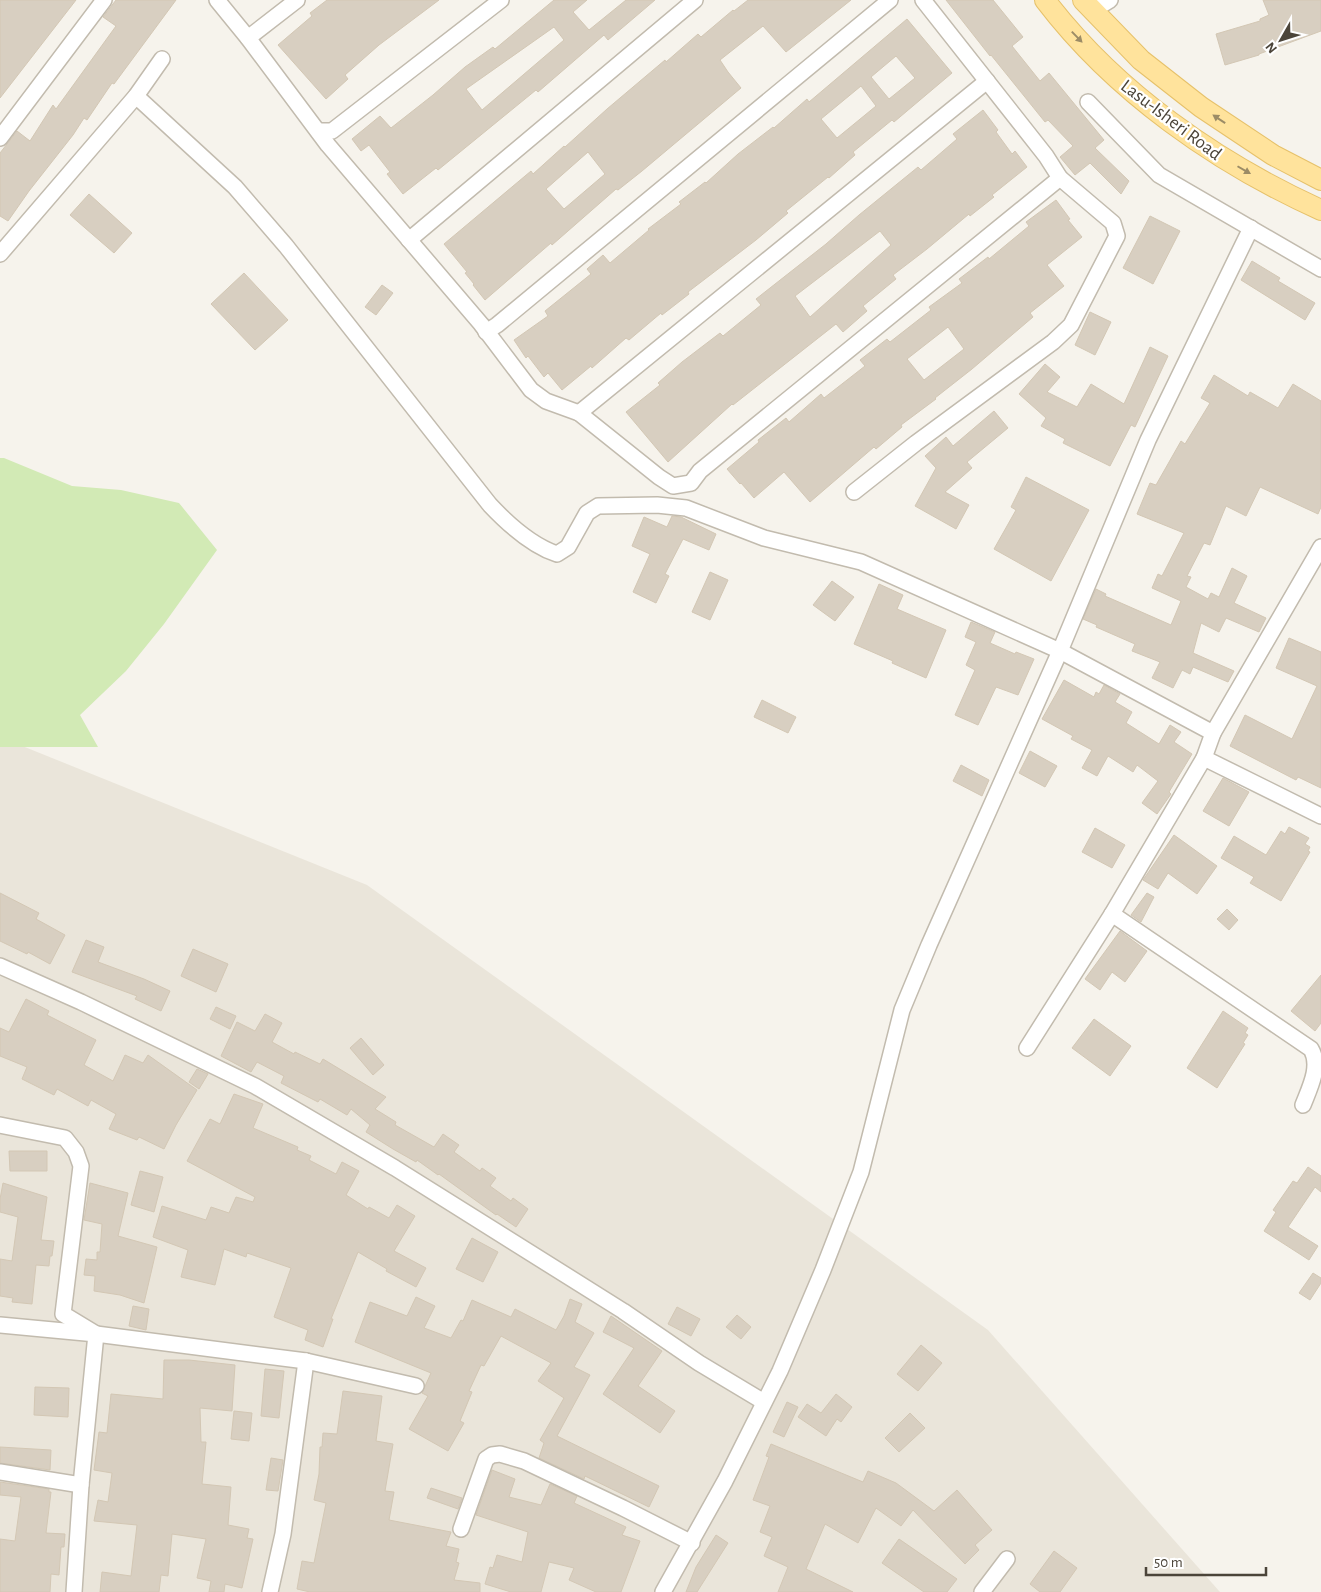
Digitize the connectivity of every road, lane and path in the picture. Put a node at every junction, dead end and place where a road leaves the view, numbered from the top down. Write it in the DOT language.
graph roads {
  1 [pos="104,0"];
  2 [pos="217,0"];
  3 [pos="297,0"];
  4 [pos="501,0"];
  5 [pos="695,0"];
  6 [pos="890,0"];
  7 [pos="923,0"];
  8 [pos="1045,0"];
  9 [pos="1110,0"];
  10 [pos="1087,5"];
  11 [pos="248,38"];
  12 [pos="162,59"];
  13 [pos="987,81"];
  14 [pos="136,96"];
  15 [pos="1088,102"];
  16 [pos="318,130"];
  17 [pos="0,138"];
  18 [pos="1317,173"];
  19 [pos="1060,178"];
  20 [pos="1321,210"];
  21 [pos="1252,228"];
  22 [pos="410,240"];
  23 [pos="0,254"];
  24 [pos="1321,269"];
  25 [pos="486,332"];
  26 [pos="579,413"];
  27 [pos="854,492"];
  28 [pos="1321,547"];
  29 [pos="1060,651"];
  30 [pos="1213,734"];
  31 [pos="1204,758"];
  32 [pos="1321,816"];
  33 [pos="1112,914"];
  34 [pos="0,966"];
  35 [pos="1027,1048"];
  36 [pos="1303,1105"];
  37 [pos="0,1125"];
  38 [pos="0,1325"];
  39 [pos="96,1334"];
  40 [pos="306,1361"];
  41 [pos="416,1386"];
  42 [pos="764,1402"];
  43 [pos="0,1472"];
  44 [pos="82,1485"];
  45 [pos="461,1529"];
  46 [pos="692,1543"];
  47 [pos="1007,1559"];
  48 [pos="74,1592"];
  49 [pos="270,1592"];
  50 [pos="663,1592"];
  51 [pos="982,1592"];
  1 -- 17 [label="street"];
  2 -- 11 [label="street"];
  3 -- 11 [label="street"];
  4 -- 16 [label="street"];
  5 -- 22 [label="street"];
  6 -- 25 [label="street"];
  7 -- 13 [label="street"];
  8 -- 20 [label="main road, Lasu-Isheri Road, one-way"];
  9 -- 10 [label="street"];
  18 -- 10 [label="main road, Lasu-Isheri Road, one-way"];
  11 -- 16 [label="street"];
  12 -- 14 [label="street"];
  13 -- 19 [label="street"];
  13 -- 26 [label="street"];
  14 -- 23 [label="street"];
  14 -- 29 [label="street"];
  15 -- 21 [label="street"];
  16 -- 22 [label="street"];
  19 -- 26 [label="street"];
  19 -- 27 [label="street"];
  21 -- 24 [label="street"];
  21 -- 29 [label="street"];
  22 -- 25 [label="street"];
  25 -- 26 [label="street"];
  28 -- 30 [label="street"];
  29 -- 30 [label="street"];
  29 -- 42 [label="street"];
  30 -- 31 [label="street"];
  31 -- 32 [label="street"];
  31 -- 33 [label="street"];
  33 -- 35 [label="street"];
  33 -- 36 [label="street"];
  34 -- 42 [label="street"];
  37 -- 39 [label="street"];
  38 -- 39 [label="street"];
  39 -- 40 [label="street"];
  39 -- 44 [label="street"];
  40 -- 41 [label="street"];
  40 -- 49 [label="street"];
  42 -- 46 [label="street"];
  43 -- 44 [label="street"];
  44 -- 48 [label="street"];
  45 -- 46 [label="street"];
  46 -- 50 [label="street"];
  47 -- 51 [label="street"];
}
